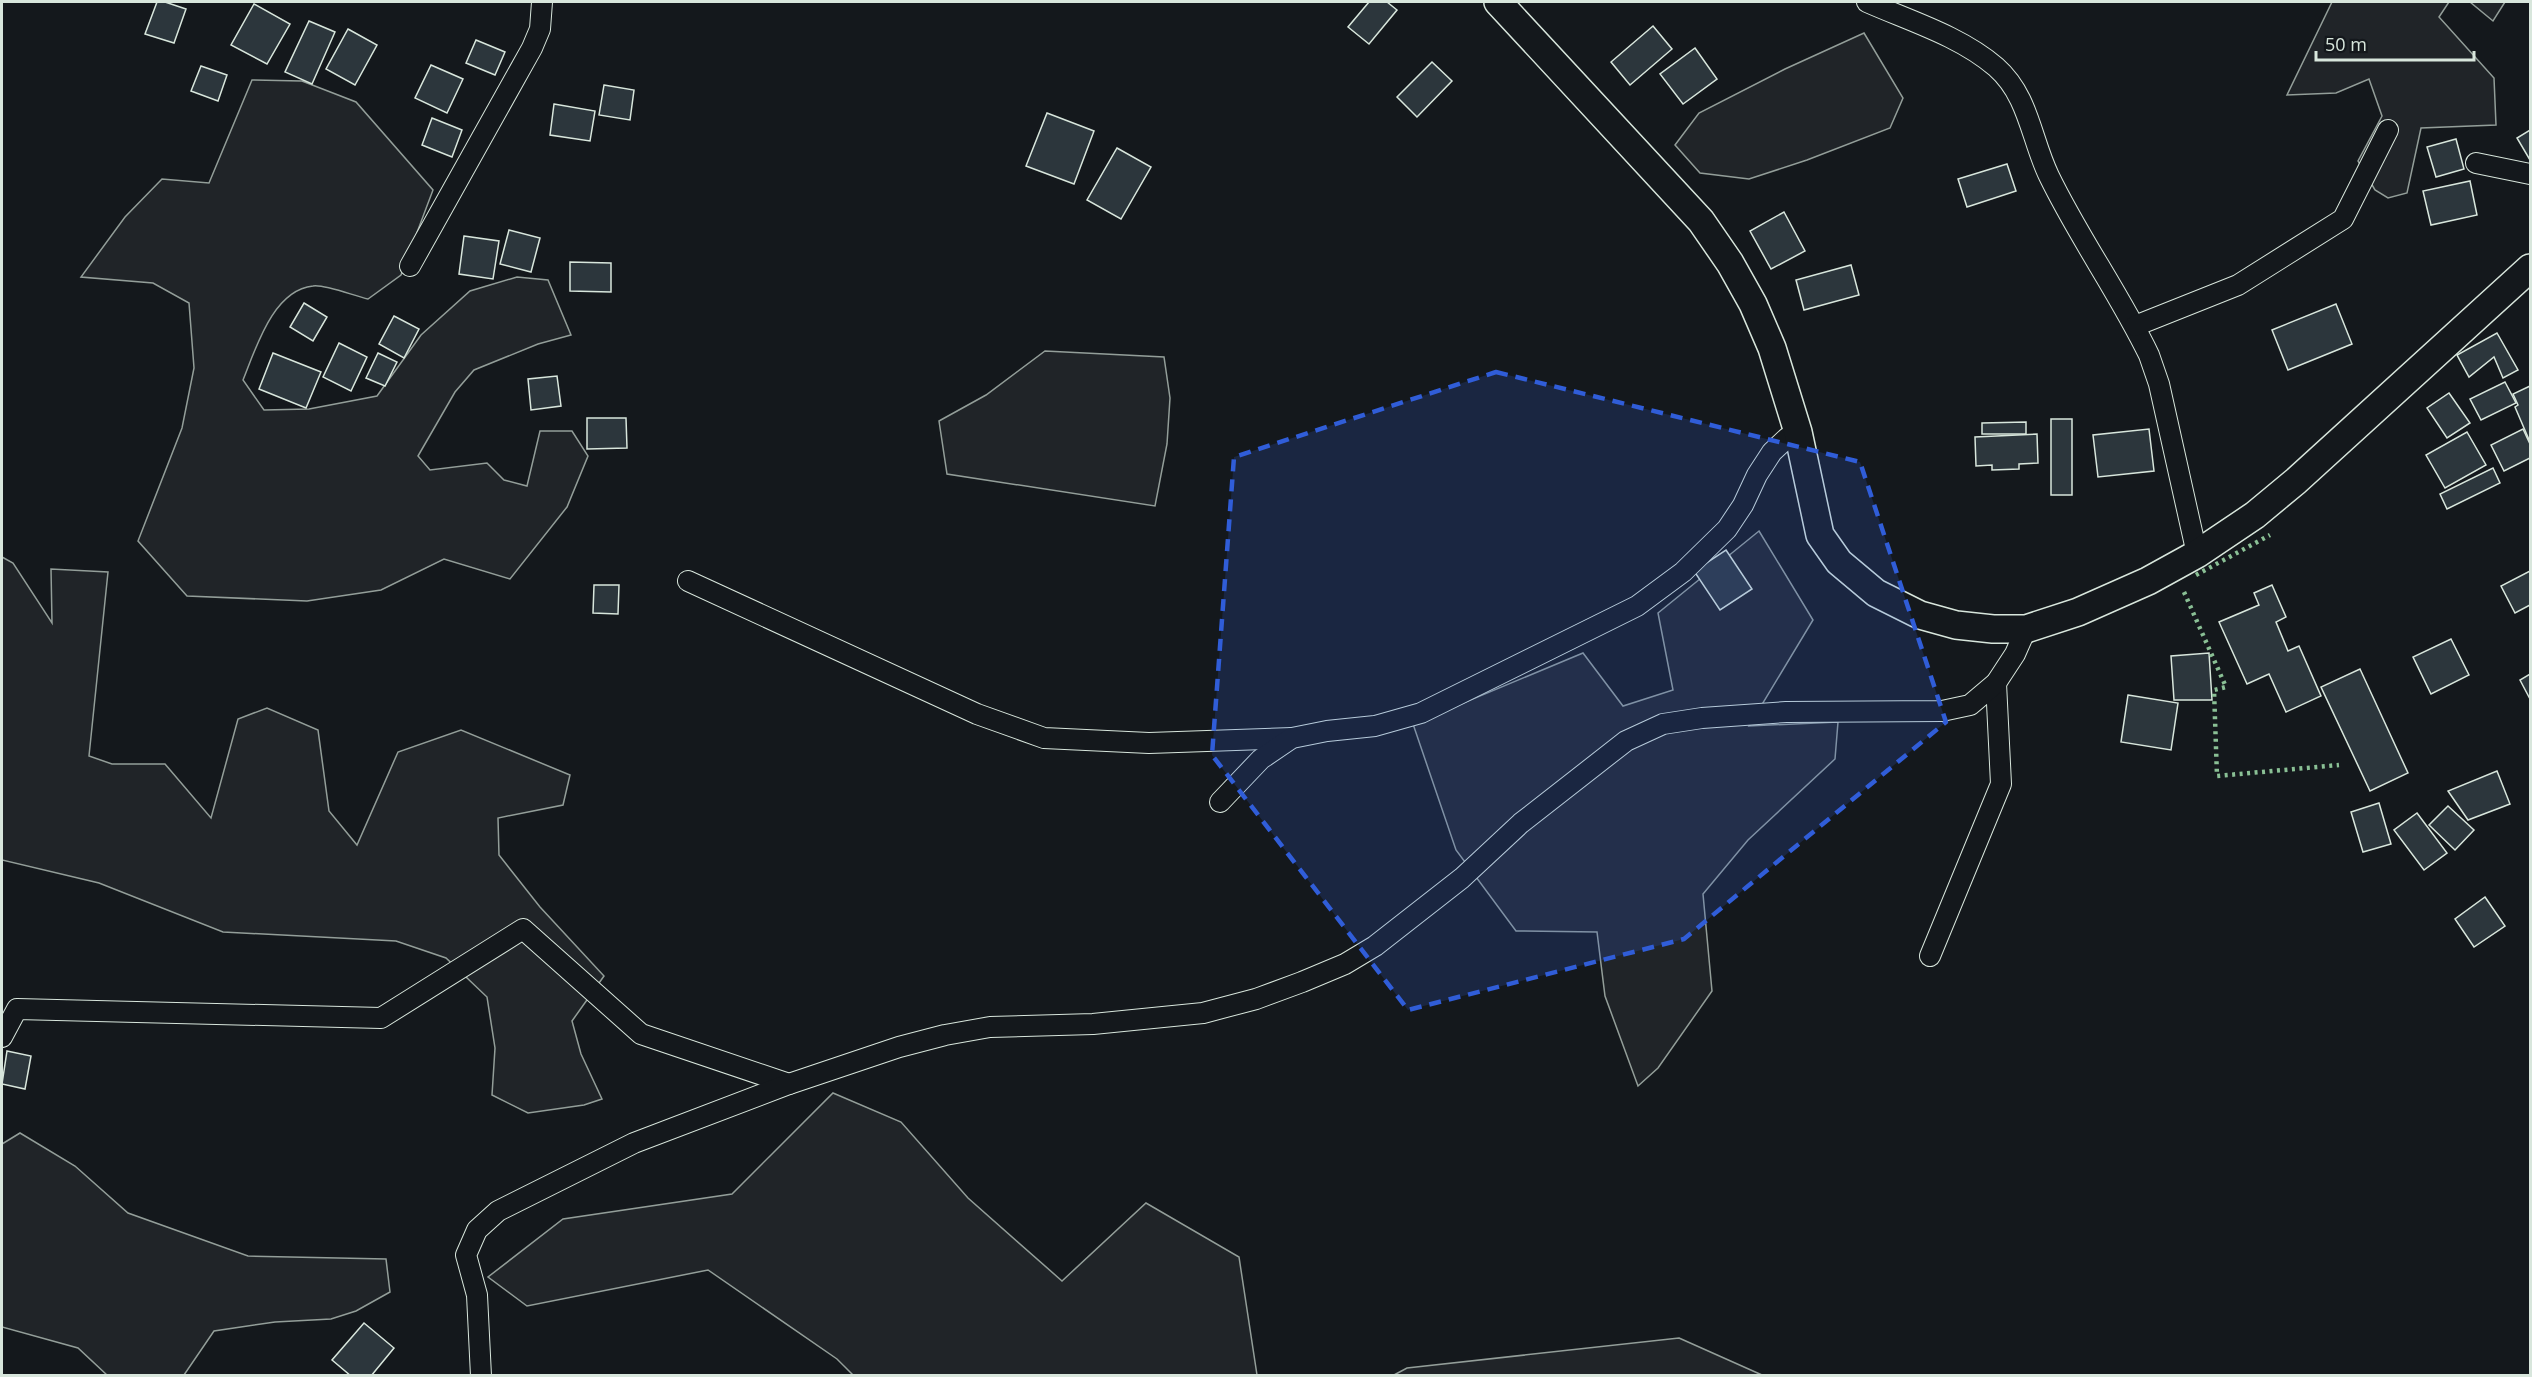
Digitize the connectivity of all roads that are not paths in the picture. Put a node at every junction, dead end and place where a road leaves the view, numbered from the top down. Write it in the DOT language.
graph roads {
  1 [pos="542,2"];
  2 [pos="1498,2"];
  3 [pos="1867,2"];
  4 [pos="2388,130"];
  5 [pos="2476,163"];
  6 [pos="2530,174"];
  7 [pos="410,266"];
  8 [pos="2530,268"];
  9 [pos="2135,326"];
  10 [pos="1798,432"];
  11 [pos="2197,554"];
  12 [pos="687,581"];
  13 [pos="2026,629"];
  14 [pos="1996,683"];
  15 [pos="1292,738"];
  16 [pos="1220,802"];
  17 [pos="1930,956"];
  18 [pos="2,1037"];
  19 [pos="789,1083"];
  20 [pos="481,1376"];
  1 -- 7 [label="street"];
  2 -- 10 [label="main road"];
  3 -- 9 [label="street"];
  4 -- 9 [label="street"];
  5 -- 6 [label="street"];
  8 -- 11 [label="main road"];
  9 -- 11 [label="street"];
  10 -- 13 [label="main road"];
  10 -- 15 [label="street"];
  11 -- 13 [label="main road"];
  12 -- 15 [label="street"];
  13 -- 14 [label="street"];
  14 -- 17 [label="street"];
  14 -- 19 [label="street"];
  15 -- 16 [label="street"];
  18 -- 19 [label="street"];
  19 -- 20 [label="street"];
}
